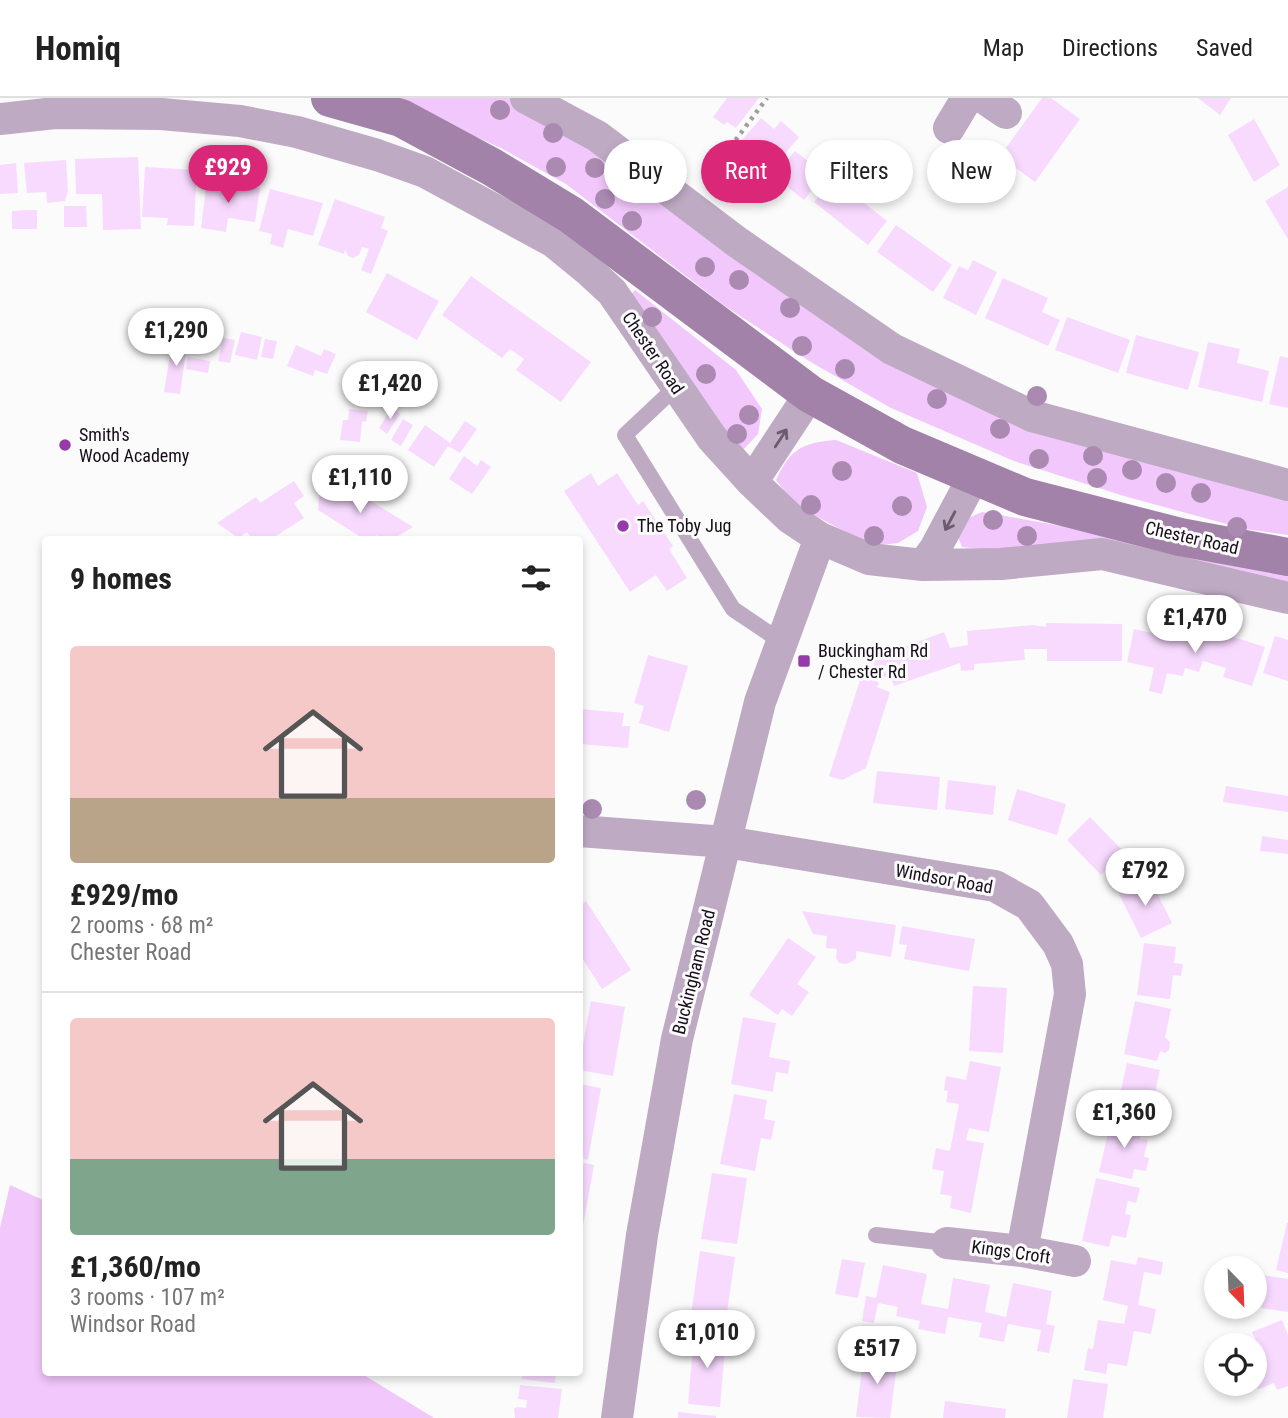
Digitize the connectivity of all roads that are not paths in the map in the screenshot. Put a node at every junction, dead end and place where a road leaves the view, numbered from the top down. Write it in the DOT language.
graph roads {
  1 [pos="330,98"];
  2 [pos="526,98"];
  3 [pos="967,98"];
  4 [pos="0,119"];
  5 [pos="949,128"];
  6 [pos="676,387"];
  7 [pos="810,394"];
  8 [pos="974,476"];
  9 [pos="752,482"];
  10 [pos="1288,485"];
  11 [pos="820,538"];
  12 [pos="1288,557"];
  13 [pos="923,565"];
  14 [pos="1288,598"];
  15 [pos="782,642"];
  16 [pos="583,831"];
  17 [pos="726,842"];
  18 [pos="876,1235"];
  19 [pos="947,1243"];
  20 [pos="1022,1251"];
  21 [pos="1074,1261"];
  22 [pos="617,1418"];
  1 -- 7 [label="main road, Chester Road"];
  2 -- 10 [label="street"];
  3 -- 5 [label="street"];
  4 -- 6 [label="street, Chester Road"];
  6 -- 9 [label="street, Chester Road"];
  6 -- 15 [label="lane"];
  7 -- 8 [label="main road, Chester Road"];
  9 -- 7 [label="street, one-way"];
  8 -- 12 [label="main road, Chester Road"];
  8 -- 13 [label="street, one-way"];
  9 -- 11 [label="street, Chester Road"];
  11 -- 13 [label="street, Chester Road"];
  11 -- 15 [label="street, Buckingham Road"];
  13 -- 14 [label="street, Chester Road"];
  15 -- 17 [label="street, Buckingham Road"];
  16 -- 17 [label="street, Windsor Road"];
  17 -- 20 [label="street, Windsor Road"];
  17 -- 22 [label="street, Buckingham Road"];
  18 -- 19 [label="lane"];
  19 -- 20 [label="street, Kings Croft"];
  20 -- 21 [label="street, Kings Croft"];
}
